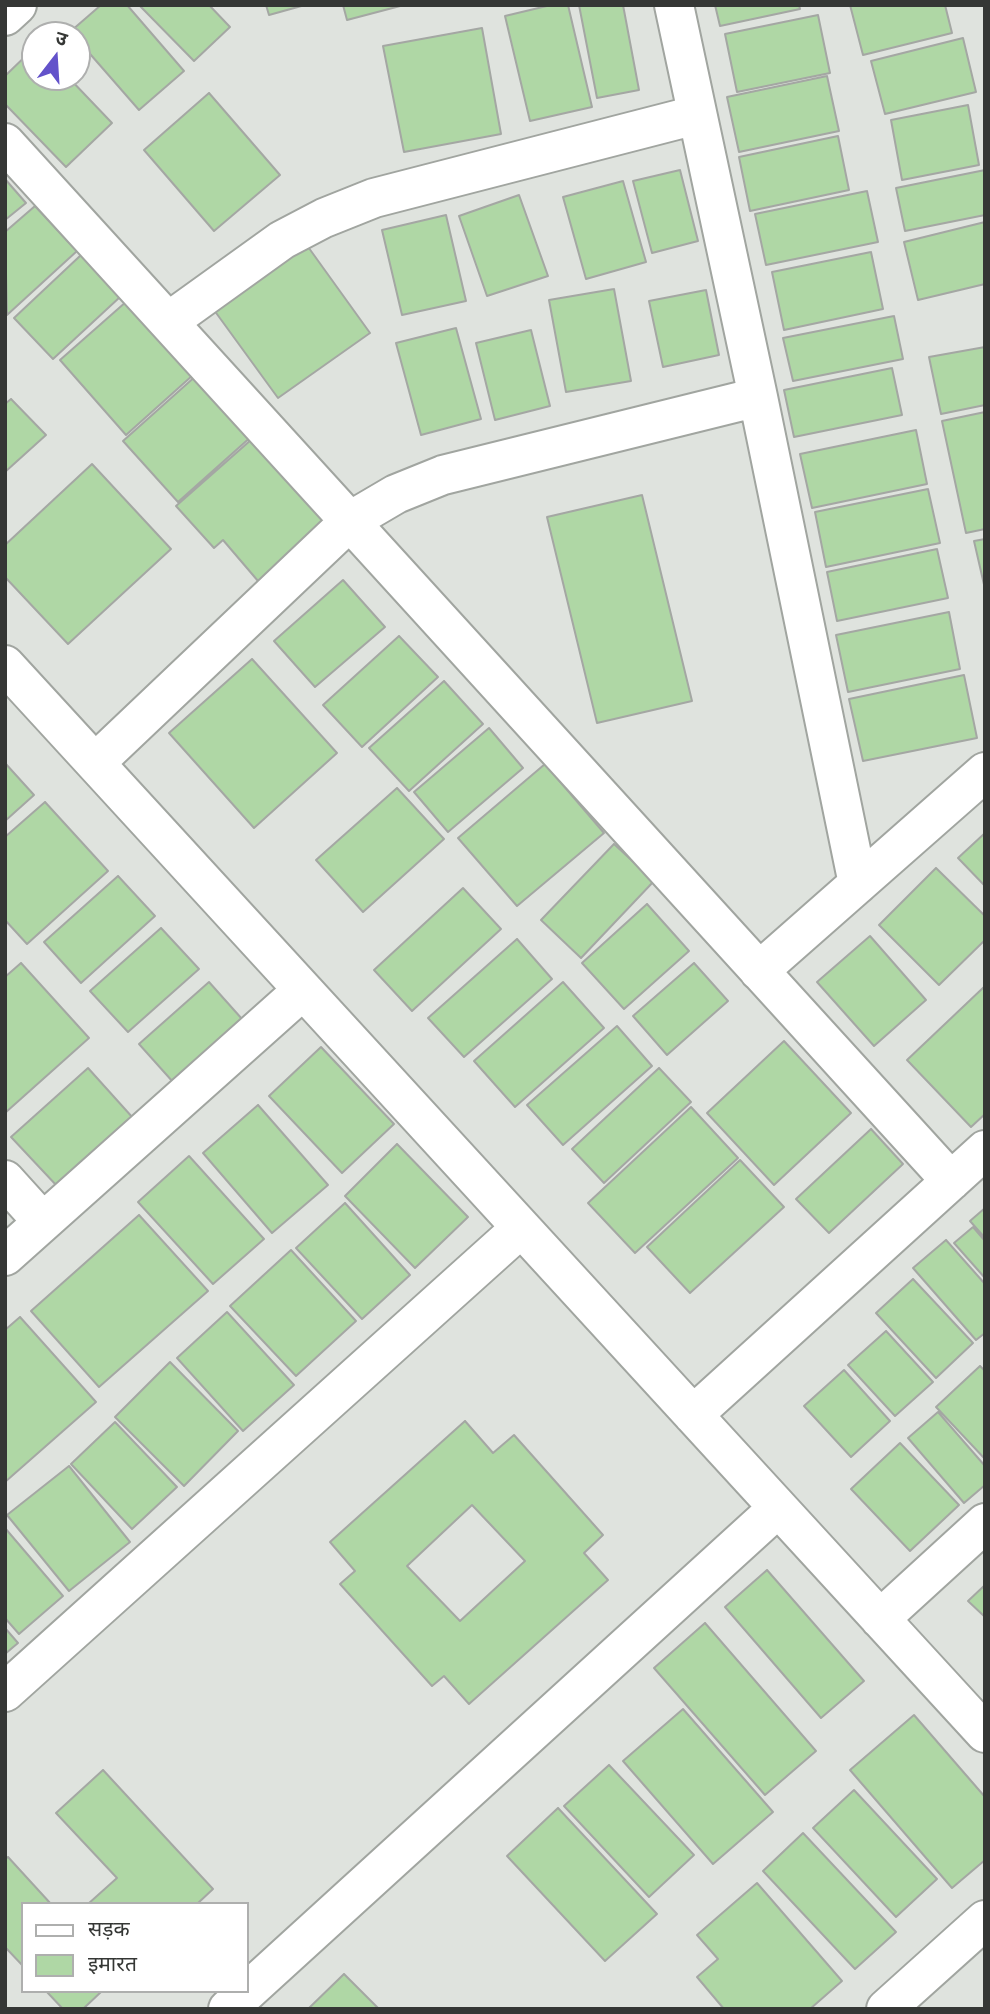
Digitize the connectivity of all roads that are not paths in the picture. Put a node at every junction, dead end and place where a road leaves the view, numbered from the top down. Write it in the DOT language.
graph roads {
  1 [pos="17,5"];
  2 [pos="674,5"];
  3 [pos="5,16"];
  4 [pos="696,115"];
  5 [pos="5,143"];
  6 [pos="168,322"];
  7 [pos="758,397"];
  8 [pos="350,520"];
  9 [pos="5,665"];
  10 [pos="95,763"];
  11 [pos="985,772"];
  12 [pos="858,884"];
  13 [pos="760,971"];
  14 [pos="303,990"];
  15 [pos="985,1150"];
  16 [pos="5,1180"];
  17 [pos="951,1181"];
  18 [pos="43,1222"];
  19 [pos="521,1228"];
  20 [pos="5,1256"];
  21 [pos="692,1415"];
  22 [pos="778,1508"];
  23 [pos="985,1523"];
  24 [pos="880,1619"];
  25 [pos="5,1692"];
  26 [pos="985,1733"];
  27 [pos="985,1920"];
  28 [pos="248,1991"];
  29 [pos="246,1993"];
  30 [pos="228,2009"];
  31 [pos="886,2009"];
  1 -- 3 [label="street"];
  2 -- 4 [label="street"];
  4 -- 6 [label="street"];
  4 -- 7 [label="street"];
  5 -- 6 [label="street"];
  6 -- 8 [label="street"];
  7 -- 8 [label="street"];
  7 -- 12 [label="street"];
  8 -- 10 [label="street"];
  8 -- 13 [label="street"];
  9 -- 10 [label="street"];
  10 -- 14 [label="street"];
  11 -- 12 [label="street"];
  12 -- 13 [label="street"];
  13 -- 17 [label="street"];
  14 -- 18 [label="street"];
  14 -- 19 [label="street"];
  15 -- 17 [label="street"];
  16 -- 18 [label="street"];
  17 -- 21 [label="street"];
  18 -- 20 [label="street"];
  19 -- 21 [label="street"];
  19 -- 25 [label="street"];
  21 -- 22 [label="street"];
  22 -- 24 [label="street"];
  22 -- 28 [label="street"];
  23 -- 24 [label="street"];
  24 -- 26 [label="street"];
  27 -- 31 [label="street"];
  29 -- 30 [label="street"];
}
